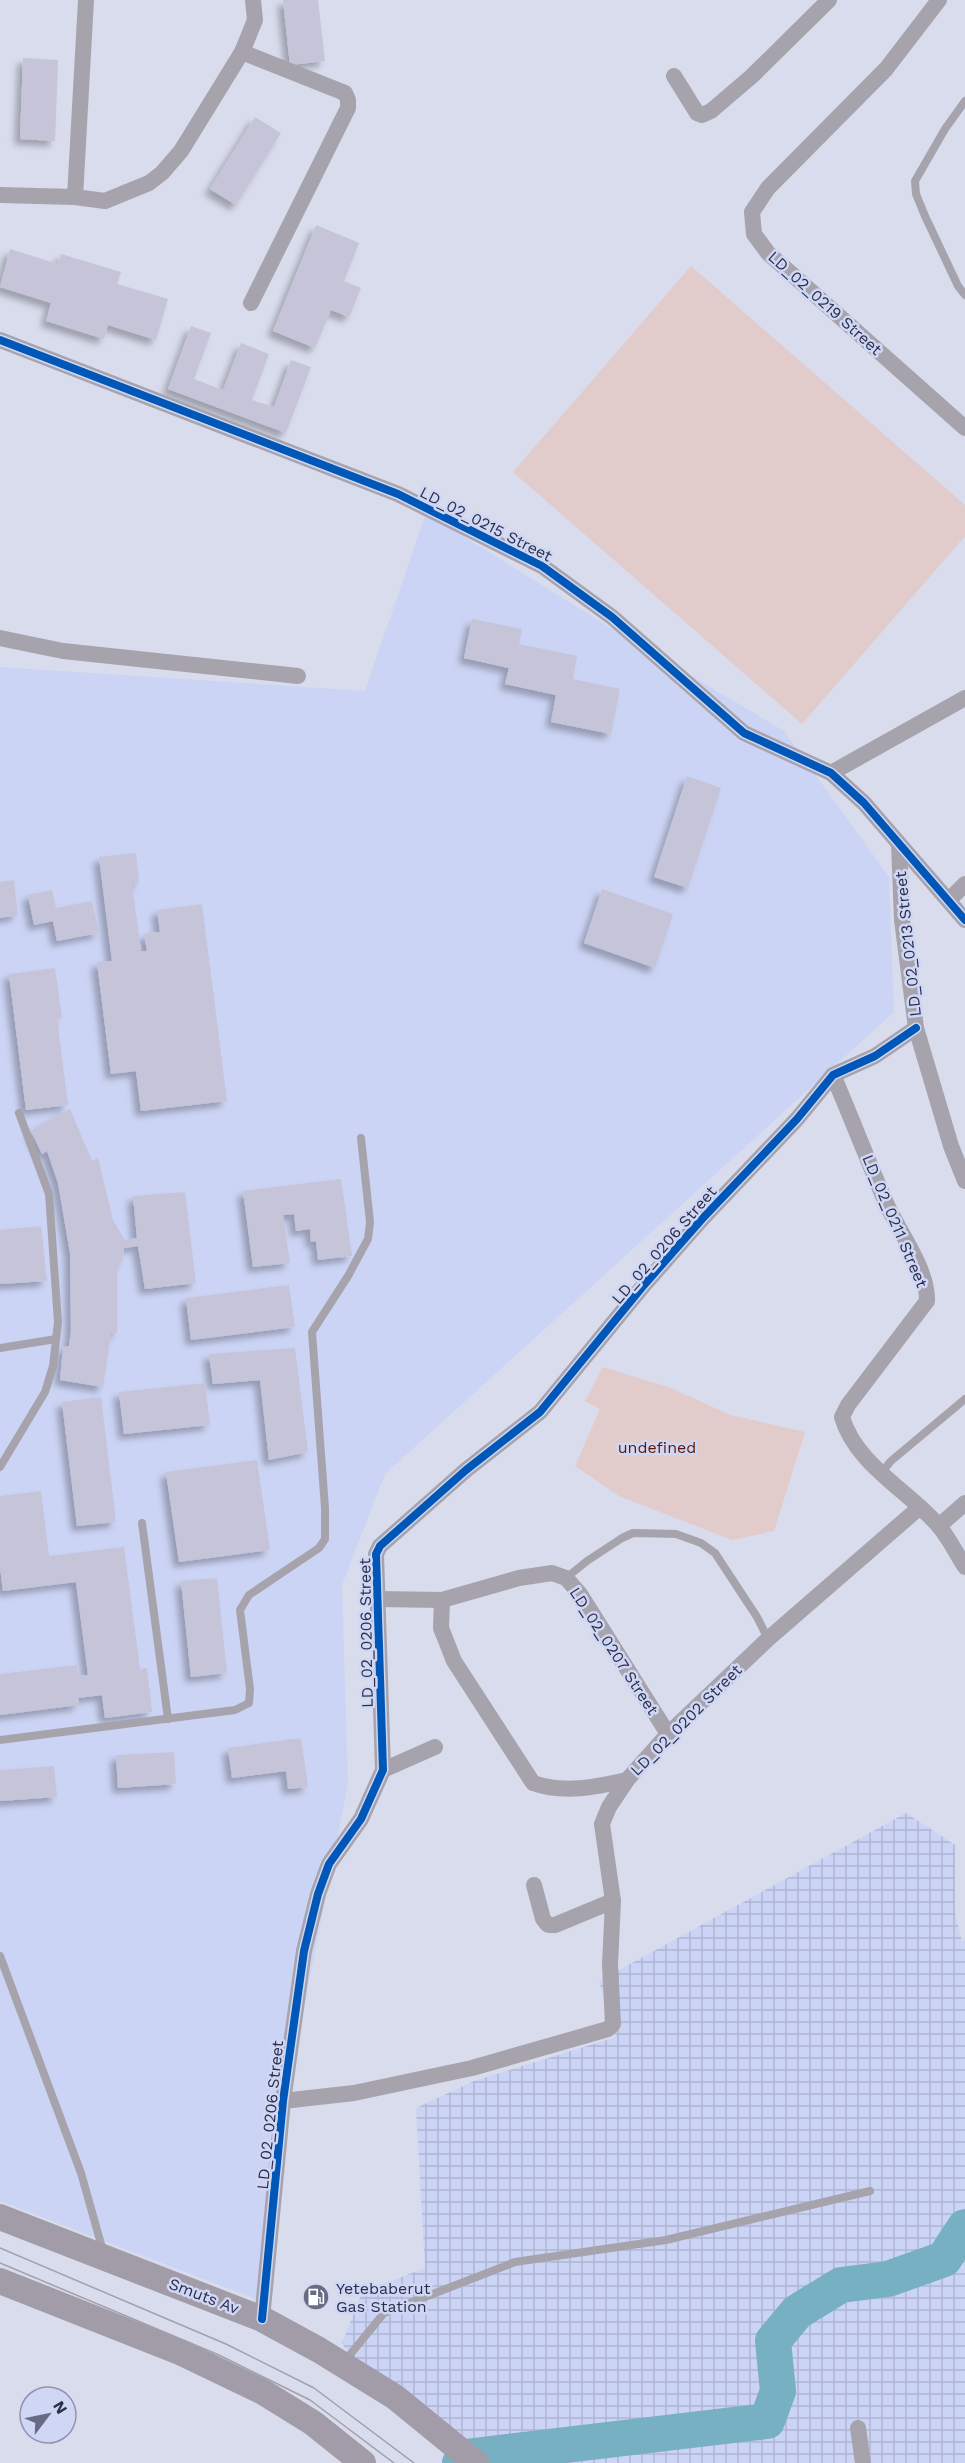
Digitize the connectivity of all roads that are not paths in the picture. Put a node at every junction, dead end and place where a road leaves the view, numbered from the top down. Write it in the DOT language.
graph roads {
  1 [pos="86,0"];
  2 [pos="253,0"];
  3 [pos="829,0"];
  4 [pos="939,0"];
  5 [pos="243,52"];
  6 [pos="674,76"];
  7 [pos="965,101"];
  8 [pos="0,195"];
  9 [pos="75,197"];
  10 [pos="965,295"];
  11 [pos="251,303"];
  12 [pos="0,340"];
  13 [pos="965,428"];
  14 [pos="0,638"];
  15 [pos="298,676"];
  16 [pos="965,698"];
  17 [pos="831,773"];
  18 [pos="899,844"];
  19 [pos="965,884"];
  20 [pos="949,900"];
  21 [pos="965,920"];
  22 [pos="916,1029"];
  23 [pos="832,1075"];
  24 [pos="19,1113"];
  25 [pos="362,1138"];
  26 [pos="965,1181"];
  27 [pos="56,1339"];
  28 [pos="0,1348"];
  29 [pos="965,1400"];
  30 [pos="0,1467"];
  31 [pos="881,1473"];
  32 [pos="965,1503"];
  33 [pos="920,1507"];
  34 [pos="142,1522"];
  35 [pos="939,1526"];
  36 [pos="965,1568"];
  37 [pos="566,1578"];
  38 [pos="378,1599"];
  39 [pos="442,1600"];
  40 [pos="768,1639"];
  41 [pos="168,1719"];
  42 [pos="668,1734"];
  43 [pos="0,1740"];
  44 [pos="435,1747"];
  45 [pos="383,1770"];
  46 [pos="627,1779"];
  47 [pos="534,1885"];
  48 [pos="613,1901"];
  49 [pos="0,1956"];
  50 [pos="283,2101"];
  51 [pos="870,2191"];
  52 [pos="0,2217"];
  53 [pos="105,2258"];
  54 [pos="0,2281"];
  55 [pos="262,2319"];
  56 [pos="342,2364"];
  57 [pos="858,2428"];
  58 [pos="363,2463"];
  59 [pos="476,2463"];
  60 [pos="863,2463"];
  1 -- 9 [label="street"];
  2 -- 5 [label="street"];
  3 -- 6 [label="street"];
  4 -- 13 [label="street, LD_02_0219 Street"];
  5 -- 9 [label="street"];
  5 -- 11 [label="street"];
  7 -- 10 [label="lane"];
  8 -- 9 [label="street"];
  12 -- 17 [label="street, LD_02_0215 Street"];
  14 -- 15 [label="street"];
  16 -- 17 [label="street"];
  17 -- 18 [label="street, LD_02_0215 Street"];
  18 -- 20 [label="street, LD_02_0215 Street"];
  18 -- 22 [label="street, LD_02_0213 Street"];
  19 -- 20 [label="street"];
  20 -- 21 [label="street, LD_02_0215 Street"];
  22 -- 23 [label="street"];
  22 -- 26 [label="street, LD_02_0213 Street"];
  23 -- 31 [label="street, LD_02_0211 Street"];
  23 -- 38 [label="street, LD_02_0206 Street"];
  24 -- 27 [label="lane"];
  25 -- 41 [label="lane"];
  27 -- 28 [label="lane"];
  27 -- 30 [label="lane"];
  29 -- 31 [label="lane"];
  31 -- 33 [label="street"];
  32 -- 35 [label="street"];
  33 -- 35 [label="street"];
  33 -- 40 [label="street, LD_02_0202 Street"];
  34 -- 41 [label="lane"];
  35 -- 36 [label="street"];
  37 -- 39 [label="street, LD_02_0207 Street"];
  37 -- 40 [label="lane"];
  37 -- 42 [label="street, LD_02_0207 Street"];
  38 -- 39 [label="street, LD_02_0207 Street"];
  38 -- 45 [label="street, LD_02_0206 Street"];
  39 -- 46 [label="street"];
  40 -- 42 [label="street, LD_02_0202 Street"];
  41 -- 43 [label="lane"];
  42 -- 46 [label="street, LD_02_0202 Street"];
  44 -- 45 [label="street"];
  45 -- 50 [label="street, LD_02_0206 Street"];
  46 -- 48 [label="street, LD_02_0202 Street"];
  47 -- 48 [label="street"];
  48 -- 50 [label="street, LD_02_0202 Street"];
  49 -- 53 [label="lane"];
  50 -- 55 [label="street, LD_02_0206 Street"];
  51 -- 56 [label="lane"];
  52 -- 53 [label="main road, Smuts Av"];
  53 -- 55 [label="main road, Smuts Av"];
  54 -- 58 [label="main road"];
  55 -- 56 [label="main road, Smuts Av"];
  56 -- 59 [label="main road, Smuts Av"];
  57 -- 60 [label="street"];
}
